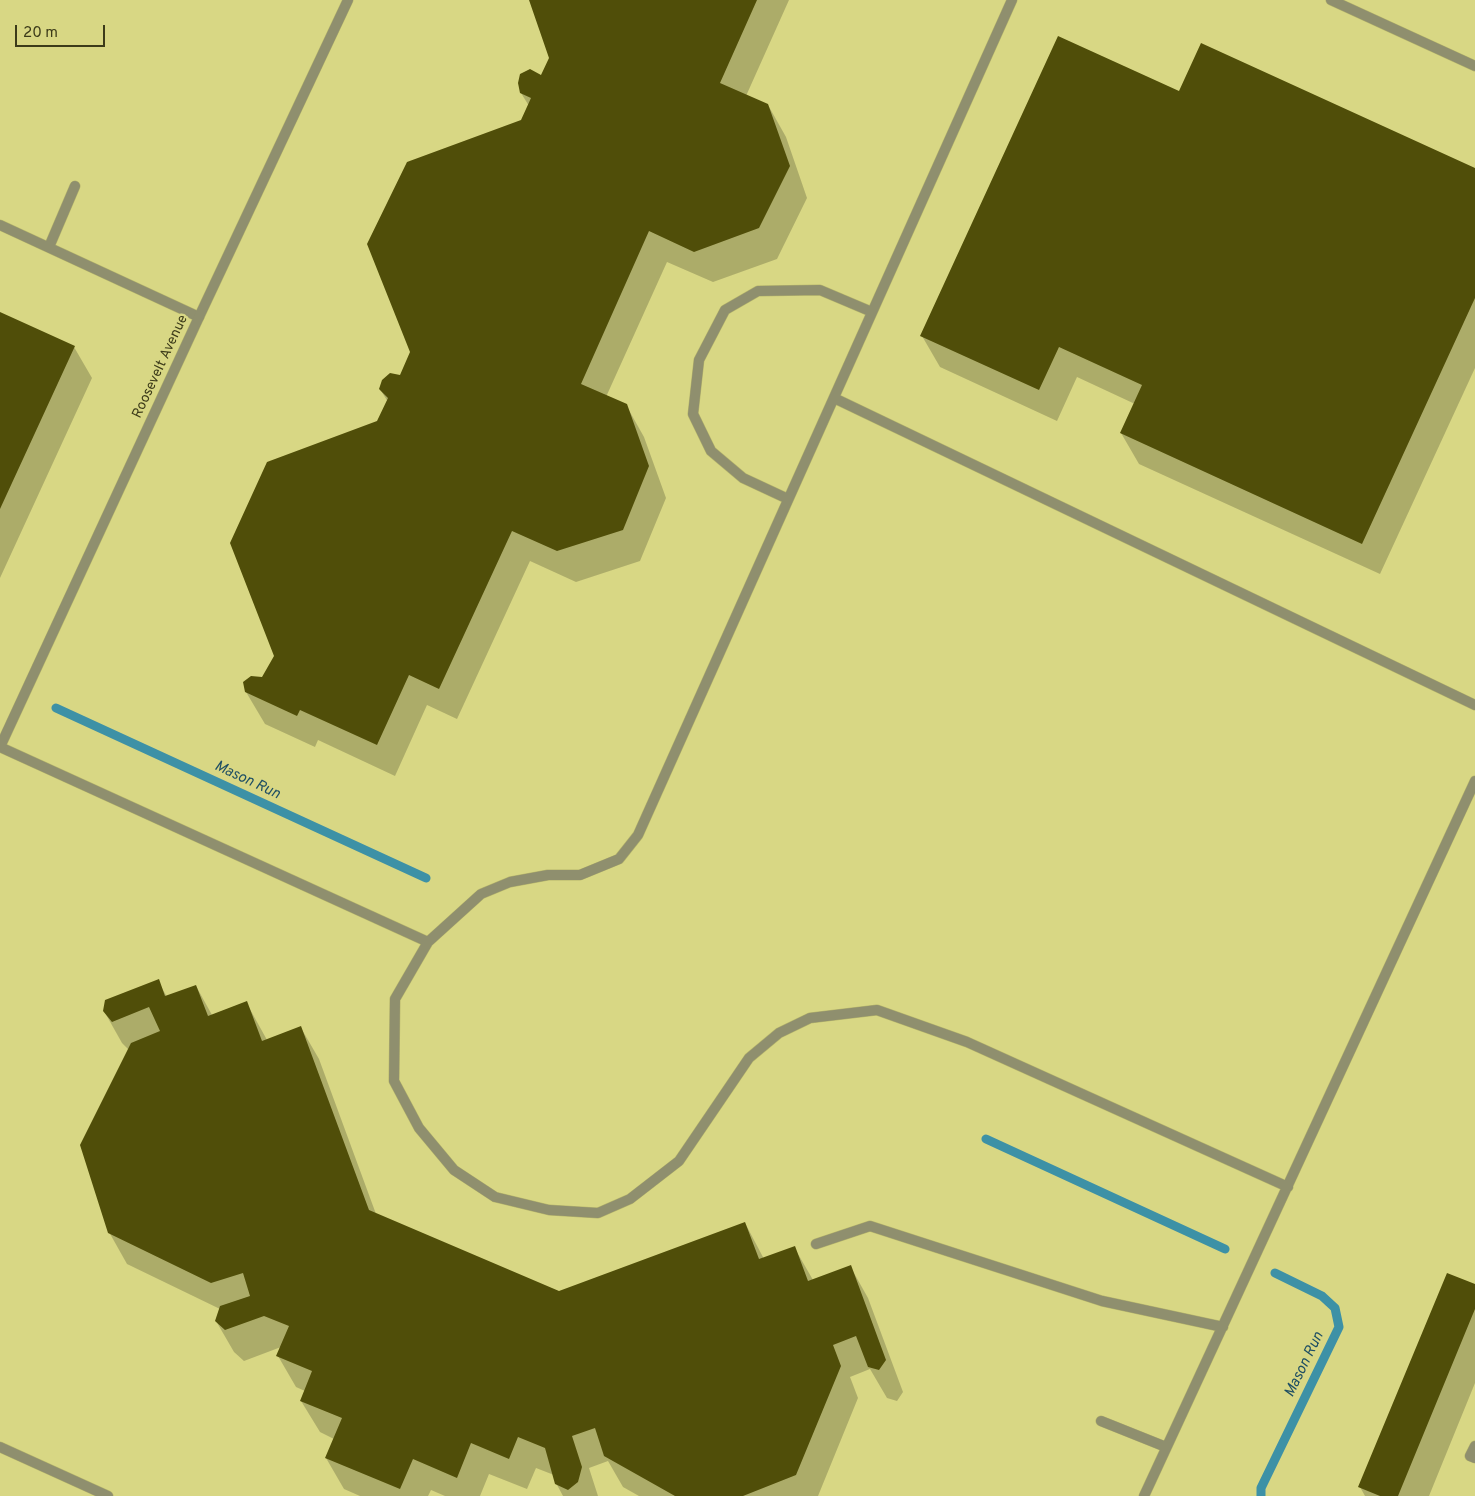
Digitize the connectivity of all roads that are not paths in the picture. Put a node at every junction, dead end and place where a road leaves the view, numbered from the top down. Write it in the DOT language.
graph roads {
  1 [pos="348,0"];
  2 [pos="1012,0"];
  3 [pos="1332,0"];
  4 [pos="1475,66"];
  5 [pos="75,186"];
  6 [pos="0,225"];
  7 [pos="49,248"];
  8 [pos="872,312"];
  9 [pos="199,317"];
  10 [pos="834,398"];
  11 [pos="788,499"];
  12 [pos="1475,705"];
  13 [pos="0,747"];
  14 [pos="1475,781"];
  15 [pos="428,942"];
  16 [pos="1288,1187"];
  17 [pos="816,1244"];
  18 [pos="1223,1326"];
  19 [pos="1101,1421"];
  20 [pos="1475,1446"];
  21 [pos="0,1447"];
  22 [pos="1166,1447"];
  23 [pos="1475,1458"];
  24 [pos="108,1496"];
  25 [pos="1144,1496"];
  1 -- 9 [label="street, Roosevelt Avenue"];
  2 -- 8 [label="street"];
  3 -- 4 [label="street"];
  5 -- 7 [label="street"];
  6 -- 7 [label="street"];
  7 -- 9 [label="street"];
  8 -- 10 [label="street"];
  8 -- 11 [label="street"];
  9 -- 13 [label="street, Roosevelt Avenue"];
  10 -- 11 [label="street"];
  10 -- 12 [label="street"];
  11 -- 15 [label="street"];
  13 -- 15 [label="street"];
  14 -- 16 [label="street"];
  15 -- 16 [label="street"];
  16 -- 18 [label="street"];
  17 -- 18 [label="street"];
  18 -- 22 [label="street"];
  19 -- 22 [label="street"];
  20 -- 23 [label="street"];
  21 -- 24 [label="street"];
  22 -- 25 [label="street"];
}
